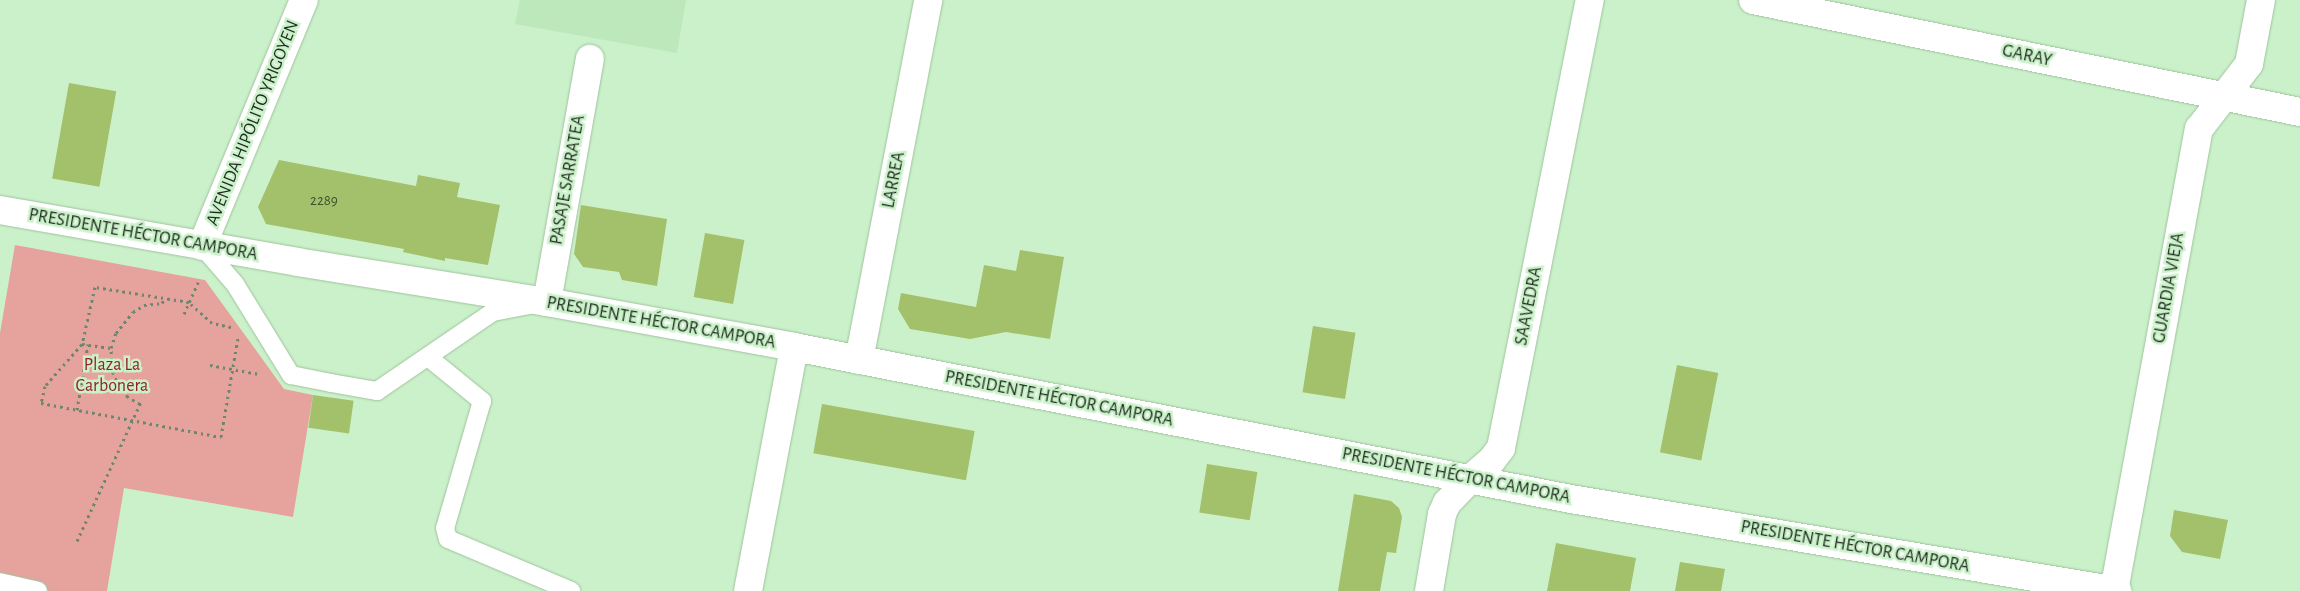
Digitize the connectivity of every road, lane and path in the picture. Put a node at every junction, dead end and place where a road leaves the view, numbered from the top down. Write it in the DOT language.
graph roads {
  1 [pos="304,0"];
  2 [pos="928,0"];
  3 [pos="1590,0"];
  4 [pos="1753,0"];
  5 [pos="2261,0"];
  6 [pos="590,59"];
  7 [pos="2223,96"];
  8 [pos="2300,112"];
  9 [pos="0,210"];
  10 [pos="202,246"];
  11 [pos="165,298"];
  12 [pos="189,302"];
  13 [pos="547,302"];
  14 [pos="184,314"];
  15 [pos="82,344"];
  16 [pos="88,344"];
  17 [pos="794,347"];
  18 [pos="111,348"];
  19 [pos="428,356"];
  20 [pos="859,360"];
  21 [pos="210,365"];
  22 [pos="232,369"];
  23 [pos="268,375"];
  24 [pos="142,400"];
  25 [pos="140,404"];
  26 [pos="77,410"];
  27 [pos="133,420"];
  28 [pos="1470,479"];
  29 [pos="78,542"];
  30 [pos="0,582"];
  31 [pos="38,591"];
  32 [pos="571,591"];
  33 [pos="748,591"];
  34 [pos="1429,591"];
  35 [pos="2115,591"];
  1 -- 10 [label="street, AVENIDA HIPÓLITO YRIGOYEN"];
  2 -- 20 [label="street, LARREA"];
  3 -- 28 [label="street, SAAVEDRA"];
  4 -- 7 [label="street, GARAY"];
  5 -- 7 [label="street, GUARDIA VIEJA"];
  6 -- 13 [label="street, PASAJE SARRATEA"];
  7 -- 8 [label="street, GARAY"];
  7 -- 35 [label="street, GUARDIA VIEJA"];
  9 -- 10 [label="street, PRESIDENTE HÉCTOR CAMPORA"];
  10 -- 12 [label="path"];
  10 -- 13 [label="street, PRESIDENTE HÉCTOR CAMPORA"];
  10 -- 19 [label="lane"];
  11 -- 12 [label="path"];
  11 -- 15 [label="path"];
  11 -- 18 [label="path"];
  12 -- 14 [label="path"];
  12 -- 22 [label="path"];
  13 -- 17 [label="street, PRESIDENTE HÉCTOR CAMPORA"];
  13 -- 19 [label="lane"];
  15 -- 16 [label="path"];
  15 -- 26 [label="path"];
  16 -- 18 [label="path"];
  16 -- 26 [label="path"];
  17 -- 20 [label="street, PRESIDENTE HÉCTOR CAMPORA"];
  17 -- 33 [label="street"];
  18 -- 25 [label="path"];
  19 -- 32 [label="lane"];
  20 -- 28 [label="street, PRESIDENTE HÉCTOR CAMPORA"];
  21 -- 22 [label="path"];
  22 -- 23 [label="path"];
  22 -- 27 [label="path"];
  24 -- 25 [label="path"];
  25 -- 27 [label="path"];
  26 -- 27 [label="path"];
  27 -- 29 [label="path"];
  28 -- 34 [label="street, SAAVEDRA"];
  28 -- 35 [label="street, PRESIDENTE HÉCTOR CAMPORA"];
  30 -- 31 [label="lane"];
}
